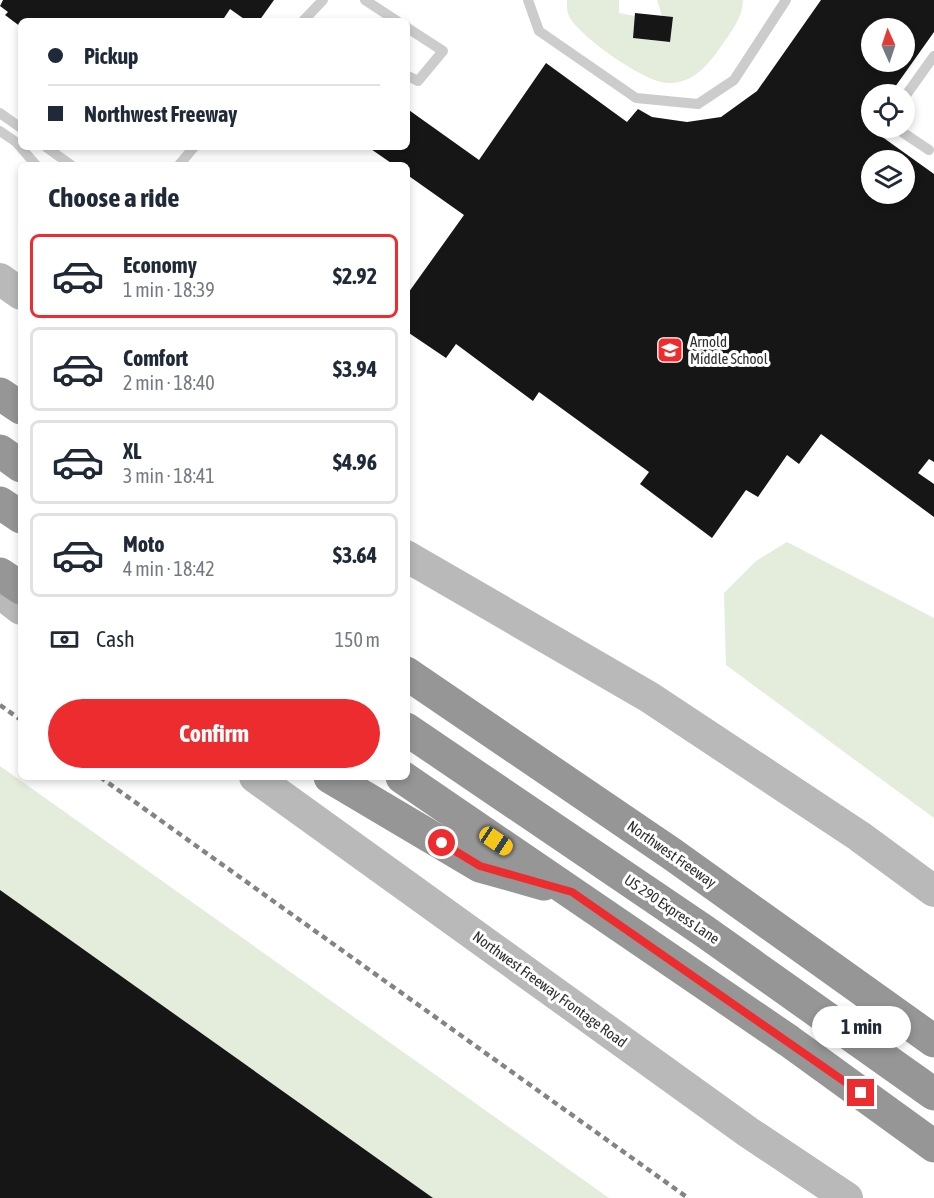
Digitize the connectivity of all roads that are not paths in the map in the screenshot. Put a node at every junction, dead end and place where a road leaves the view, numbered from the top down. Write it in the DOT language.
graph roads {
  1 [pos="323,0"];
  2 [pos="365,0"];
  3 [pos="528,0"];
  4 [pos="786,0"];
  5 [pos="311,18"];
  6 [pos="392,18"];
  7 [pos="410,30"];
  8 [pos="934,56"];
  9 [pos="410,77"];
  10 [pos="914,84"];
  11 [pos="0,113"];
  12 [pos="18,127"];
  13 [pos="0,131"];
  14 [pos="913,138"];
  15 [pos="18,144"];
  16 [pos="932,149"];
  17 [pos="23,150"];
  18 [pos="50,150"];
  19 [pos="192,150"];
  20 [pos="33,162"];
  21 [pos="67,162"];
  22 [pos="182,162"];
  23 [pos="0,279"];
  24 [pos="18,292"];
  25 [pos="0,394"];
  26 [pos="18,406"];
  27 [pos="0,451"];
  28 [pos="18,464"];
  29 [pos="0,503"];
  30 [pos="18,515"];
  31 [pos="410,558"];
  32 [pos="0,574"];
  33 [pos="18,586"];
  34 [pos="0,594"];
  35 [pos="18,607"];
  36 [pos="410,676"];
  37 [pos="410,732"];
  38 [pos="259,780"];
  39 [pos="335,780"];
  40 [pos="406,780"];
  41 [pos="934,891"];
  42 [pos="572,892"];
  43 [pos="934,1041"];
  44 [pos="934,1094"];
  45 [pos="934,1146"];
  46 [pos="847,1198"];
  1 -- 5 [label="lane"];
  2 -- 6 [label="lane"];
  3 -- 4 [label="lane"];
  7 -- 9 [label="lane"];
  8 -- 10 [label="lane"];
  11 -- 12 [label="lane"];
  13 -- 15 [label="lane"];
  14 -- 16 [label="lane"];
  17 -- 20 [label="lane"];
  18 -- 21 [label="lane"];
  19 -- 22 [label="lane"];
  23 -- 24 [label="main road"];
  25 -- 26 [label="highway"];
  27 -- 28 [label="highway"];
  29 -- 30 [label="highway"];
  31 -- 41 [label="main road"];
  32 -- 33 [label="highway"];
  34 -- 35 [label="main road"];
  36 -- 43 [label="highway, Northwest Freeway"];
  37 -- 44 [label="highway, US 290 Express Lane"];
  38 -- 46 [label="main road, Northwest Freeway Frontage Road"];
  39 -- 42 [label="highway"];
  40 -- 42 [label="highway"];
  42 -- 45 [label="highway"];
}
